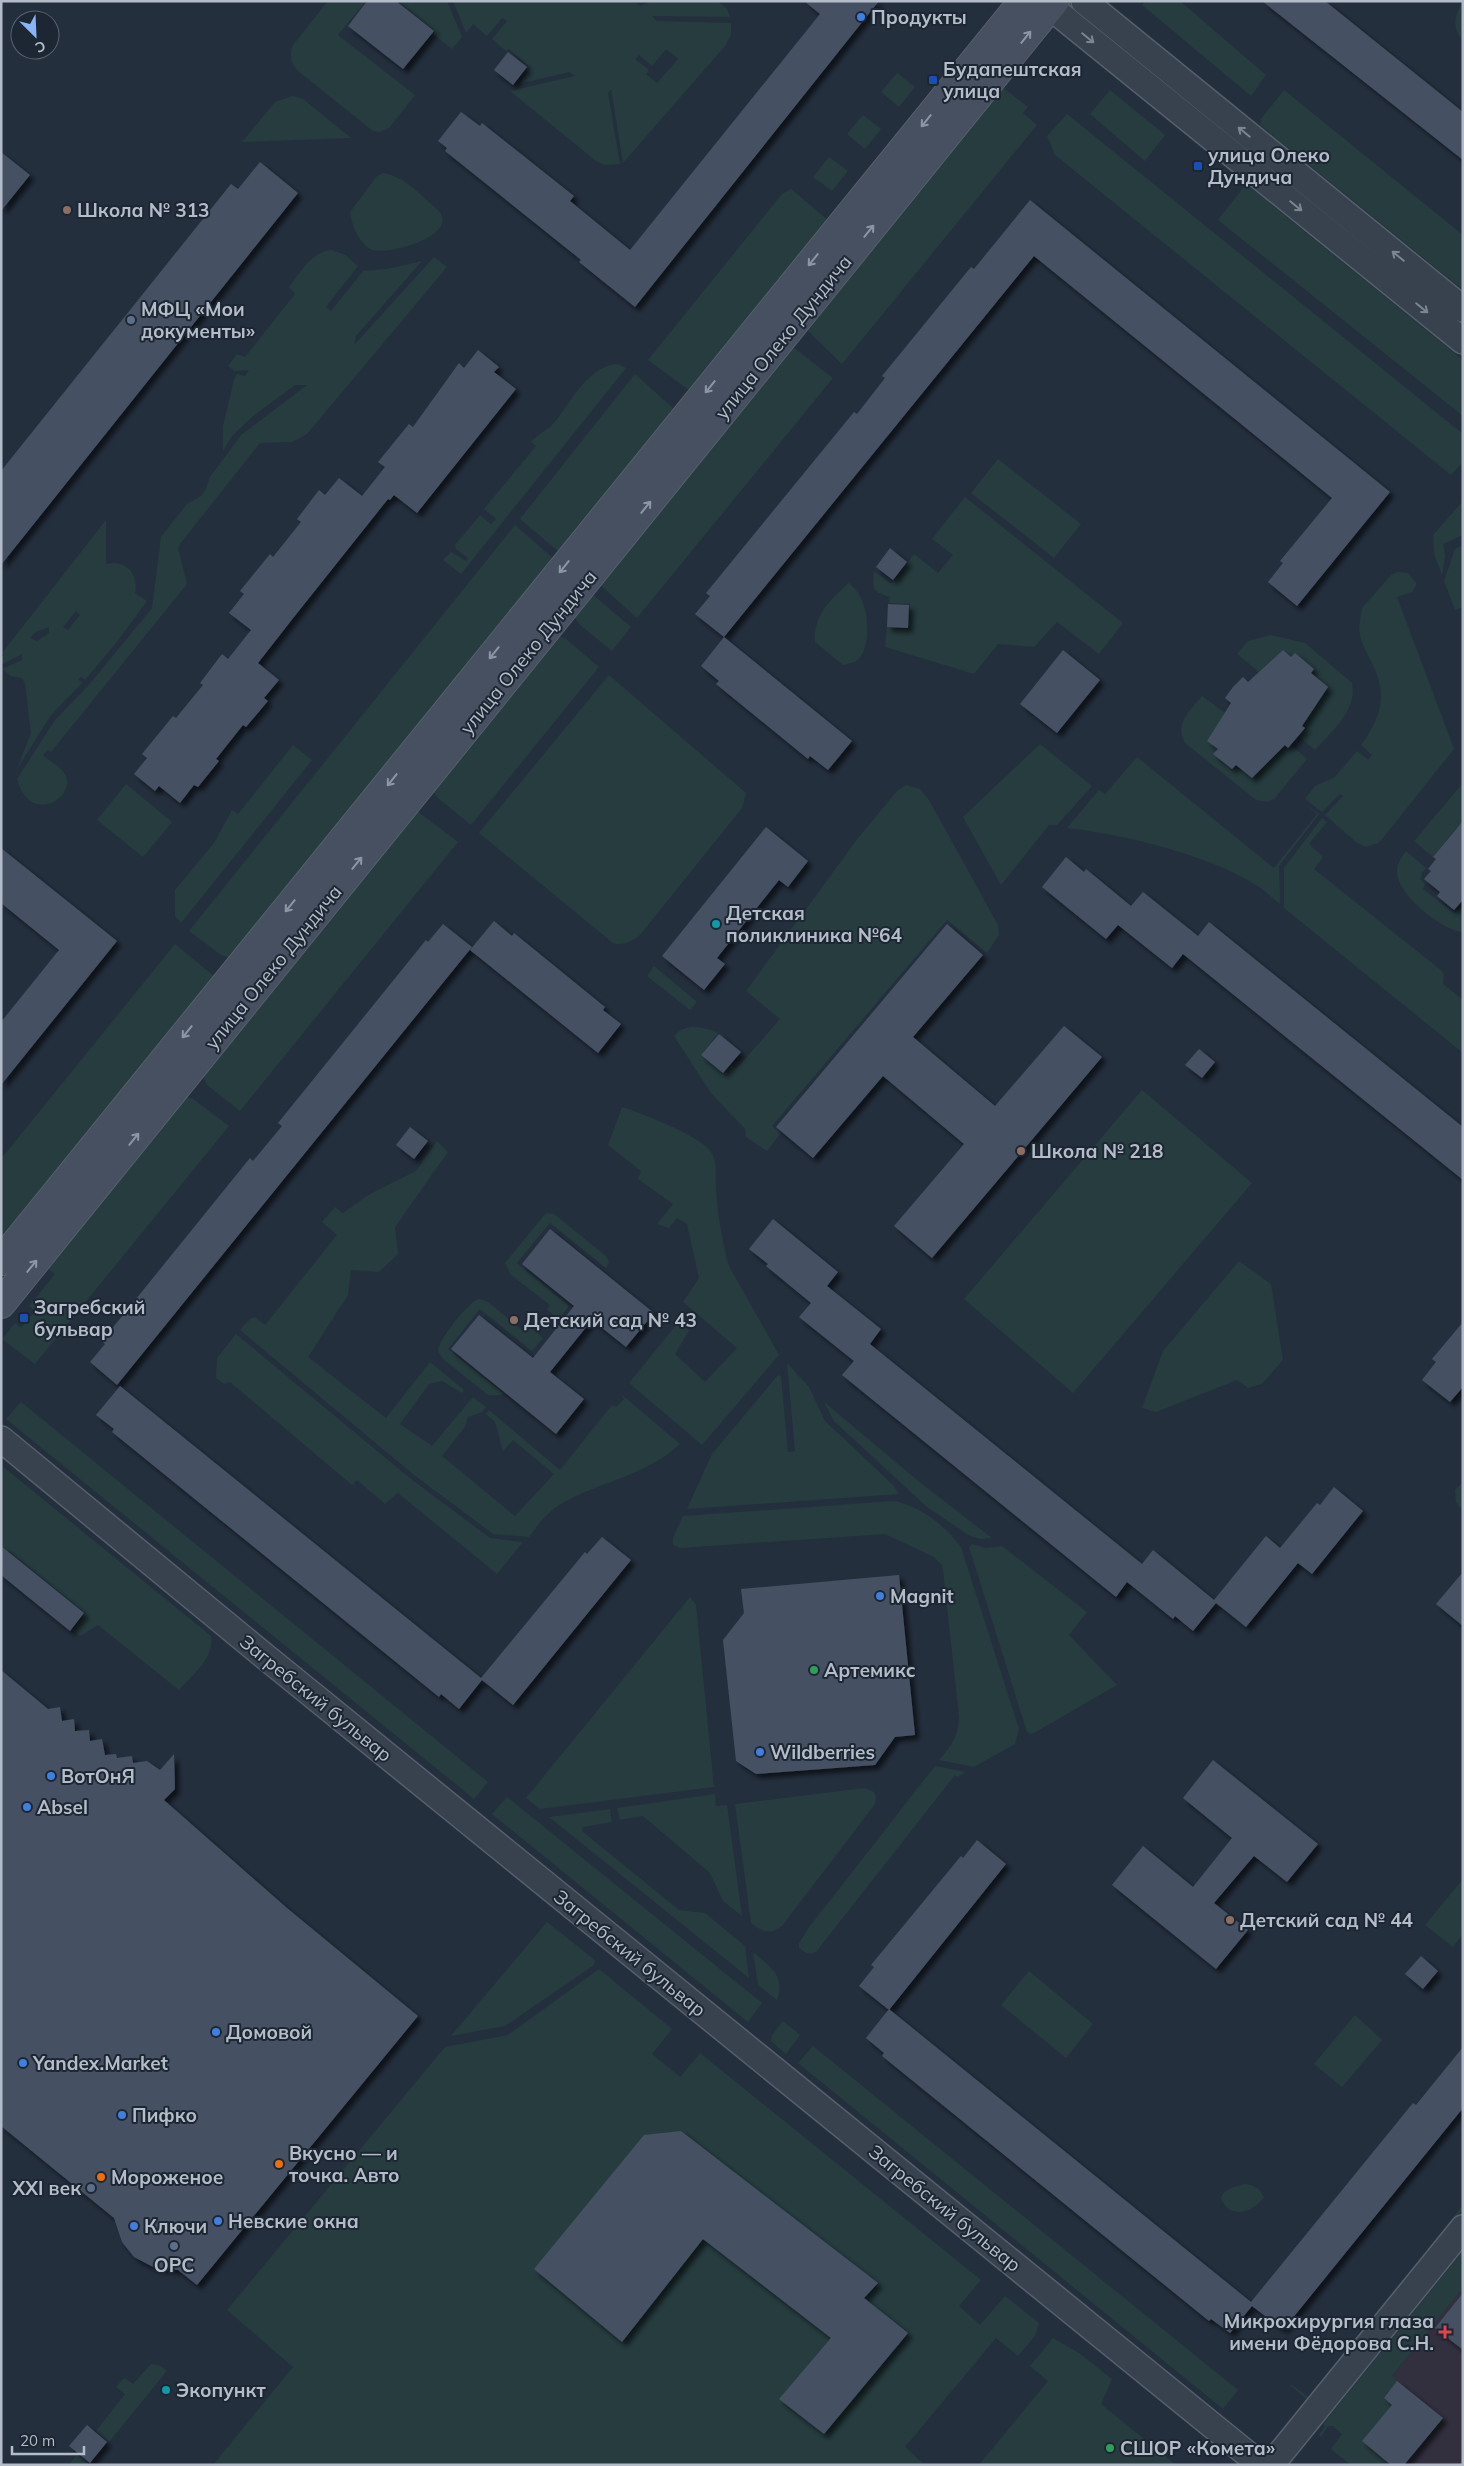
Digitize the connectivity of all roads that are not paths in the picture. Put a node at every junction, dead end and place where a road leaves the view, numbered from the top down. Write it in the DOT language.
graph roads {
  1 [pos="1023,1"];
  2 [pos="1084,1"];
  3 [pos="1050,3"];
  4 [pos="1463,309"];
  5 [pos="1463,341"];
  6 [pos="1,1261"];
  7 [pos="1,1304"];
  8 [pos="1,1439"];
  9 [pos="1463,2228"];
  10 [pos="1261,2465"];
  11 [pos="1271,2465"];
  1 -- 6 [label="street, улица Олеко Дундича, one-way"];
  4 -- 2 [label="street, one-way"];
  3 -- 5 [label="street, one-way"];
  7 -- 3 [label="street, улица Олеко Дундича, one-way"];
  8 -- 10 [label="street, Загребский бульвар"];
  9 -- 11 [label="street"];
}
